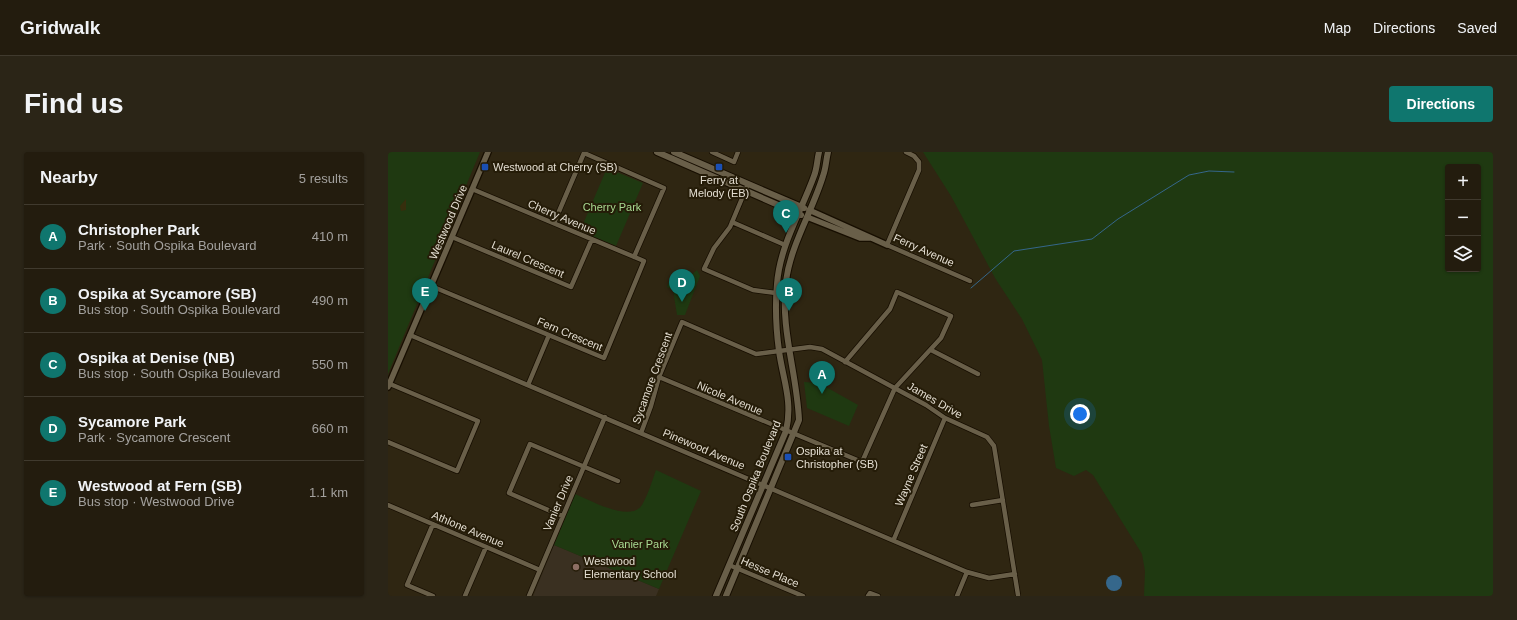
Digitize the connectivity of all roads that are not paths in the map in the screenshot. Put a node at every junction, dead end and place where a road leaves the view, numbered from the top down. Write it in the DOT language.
graph roads {
  1 [pos="488,152"];
  2 [pos="657,152"];
  3 [pos="674,152"];
  4 [pos="712,152"];
  5 [pos="738,152"];
  6 [pos="819,152"];
  7 [pos="828,152"];
  8 [pos="906,152"];
  9 [pos="747,187"];
  10 [pos="472,189"];
  11 [pos="801,206"];
  12 [pos="809,210"];
  13 [pos="798,213"];
  14 [pos="807,217"];
  15 [pos="732,222"];
  16 [pos="554,223"];
  17 [pos="452,237"];
  18 [pos="870,238"];
  19 [pos="592,239"];
  20 [pos="785,245"];
  21 [pos="887,245"];
  22 [pos="634,257"];
  23 [pos="644,261"];
  24 [pos="970,281"];
  25 [pos="431,286"];
  26 [pos="776,293"];
  27 [pos="410,335"];
  28 [pos="549,335"];
  29 [pos="788,350"];
  30 [pos="931,350"];
  31 [pos="779,352"];
  32 [pos="845,362"];
  33 [pos="978,374"];
  34 [pos="659,377"];
  35 [pos="528,385"];
  36 [pos="389,386"];
  37 [pos="895,388"];
  38 [pos="605,417"];
  39 [pos="944,418"];
  40 [pos="786,431"];
  41 [pos="641,433"];
  42 [pos="794,435"];
  43 [pos="388,442"];
  44 [pos="584,466"];
  45 [pos="618,481"];
  46 [pos="764,484"];
  47 [pos="772,488"];
  48 [pos="1003,500"];
  49 [pos="388,505"];
  50 [pos="972,505"];
  51 [pos="562,516"];
  52 [pos="433,524"];
  53 [pos="894,539"];
  54 [pos="486,547"];
  55 [pos="729,565"];
  56 [pos="738,568"];
  57 [pos="540,570"];
  58 [pos="967,572"];
  59 [pos="1015,574"];
  60 [pos="1018,595"];
  61 [pos="433,596"];
  62 [pos="465,596"];
  63 [pos="529,596"];
  64 [pos="716,596"];
  65 [pos="726,596"];
  66 [pos="803,596"];
  67 [pos="868,596"];
  68 [pos="878,596"];
  69 [pos="957,596"];
  1 -- 10 [label="street, Westwood Drive"];
  2 -- 9 [label="main road, Ferry Avenue"];
  3 -- 9 [label="main road, Ferry Avenue"];
  4 -- 5 [label="street"];
  6 -- 11 [label="main road, South Ospika Boulevard"];
  7 -- 12 [label="main road, South Ospika Boulevard"];
  8 -- 21 [label="street"];
  9 -- 11 [label="main road, Ferry Avenue"];
  9 -- 13 [label="main road, Ferry Avenue"];
  9 -- 15 [label="street"];
  10 -- 16 [label="street, Cherry Avenue"];
  10 -- 17 [label="street, Westwood Drive"];
  11 -- 12 [label="main road, Ferry Avenue"];
  11 -- 13 [label="main road, South Ospika Boulevard"];
  12 -- 14 [label="main road, South Ospika Boulevard"];
  12 -- 18 [label="street, Ferry Avenue"];
  13 -- 14 [label="main road, Ferry Avenue"];
  13 -- 20 [label="main road, South Ospika Boulevard"];
  14 -- 18 [label="street, Ferry Avenue"];
  14 -- 29 [label="main road, South Ospika Boulevard"];
  15 -- 20 [label="street"];
  15 -- 26 [label="street"];
  16 -- 19 [label="street, Cherry Avenue"];
  16 -- 22 [label="street"];
  17 -- 19 [label="street, Laurel Crescent"];
  17 -- 25 [label="street, Westwood Drive"];
  18 -- 21 [label="street, Ferry Avenue"];
  19 -- 22 [label="street, Cherry Avenue"];
  20 -- 26 [label="main road, South Ospika Boulevard"];
  21 -- 24 [label="street, Ferry Avenue"];
  22 -- 23 [label="street, Cherry Avenue"];
  23 -- 28 [label="street, Fern Crescent"];
  25 -- 27 [label="street, Westwood Drive"];
  25 -- 28 [label="street, Fern Crescent"];
  26 -- 31 [label="main road, South Ospika Boulevard"];
  27 -- 35 [label="street, Pinewood Avenue"];
  27 -- 36 [label="street, Westwood Drive"];
  28 -- 35 [label="street"];
  29 -- 31 [label="street, Sycamore Crescent"];
  29 -- 32 [label="street, James Drive"];
  29 -- 42 [label="main road, South Ospika Boulevard"];
  30 -- 32 [label="street"];
  30 -- 33 [label="street"];
  30 -- 37 [label="street"];
  31 -- 34 [label="street, Sycamore Crescent"];
  31 -- 40 [label="main road, South Ospika Boulevard"];
  32 -- 37 [label="street, James Drive"];
  34 -- 40 [label="street, Nicole Avenue"];
  34 -- 41 [label="street, Sycamore Crescent"];
  35 -- 38 [label="street, Pinewood Avenue"];
  36 -- 43 [label="street"];
  37 -- 39 [label="street, James Drive"];
  37 -- 42 [label="street, Nicole Avenue"];
  38 -- 41 [label="street, Pinewood Avenue"];
  38 -- 44 [label="street, Vanier Drive"];
  39 -- 48 [label="street, James Drive"];
  39 -- 53 [label="street, Wayne Street"];
  40 -- 42 [label="street, Nicole Avenue"];
  40 -- 46 [label="main road, South Ospika Boulevard"];
  41 -- 46 [label="street, Pinewood Avenue"];
  42 -- 47 [label="main road, South Ospika Boulevard"];
  44 -- 45 [label="street"];
  44 -- 51 [label="street, Vanier Drive"];
  44 -- 51 [label="street"];
  46 -- 47 [label="street, Pinewood Avenue"];
  46 -- 55 [label="main road, South Ospika Boulevard"];
  47 -- 53 [label="street, Pinewood Avenue"];
  47 -- 56 [label="main road, South Ospika Boulevard"];
  48 -- 50 [label="street"];
  48 -- 59 [label="street, James Drive"];
  49 -- 52 [label="street, Athlone Avenue"];
  51 -- 57 [label="street, Vanier Drive"];
  52 -- 54 [label="street, Athlone Avenue"];
  52 -- 61 [label="street"];
  53 -- 58 [label="street, Pinewood Avenue"];
  54 -- 57 [label="street, Athlone Avenue"];
  54 -- 62 [label="street"];
  55 -- 56 [label="street, Hesse Place"];
  55 -- 64 [label="main road, South Ospika Boulevard"];
  56 -- 65 [label="main road, South Ospika Boulevard"];
  56 -- 66 [label="street, Hesse Place"];
  57 -- 63 [label="street, Vanier Drive"];
  58 -- 59 [label="street, Pinewood Avenue"];
  58 -- 69 [label="street"];
  59 -- 60 [label="street, James Drive"];
  67 -- 68 [label="street"];
}
